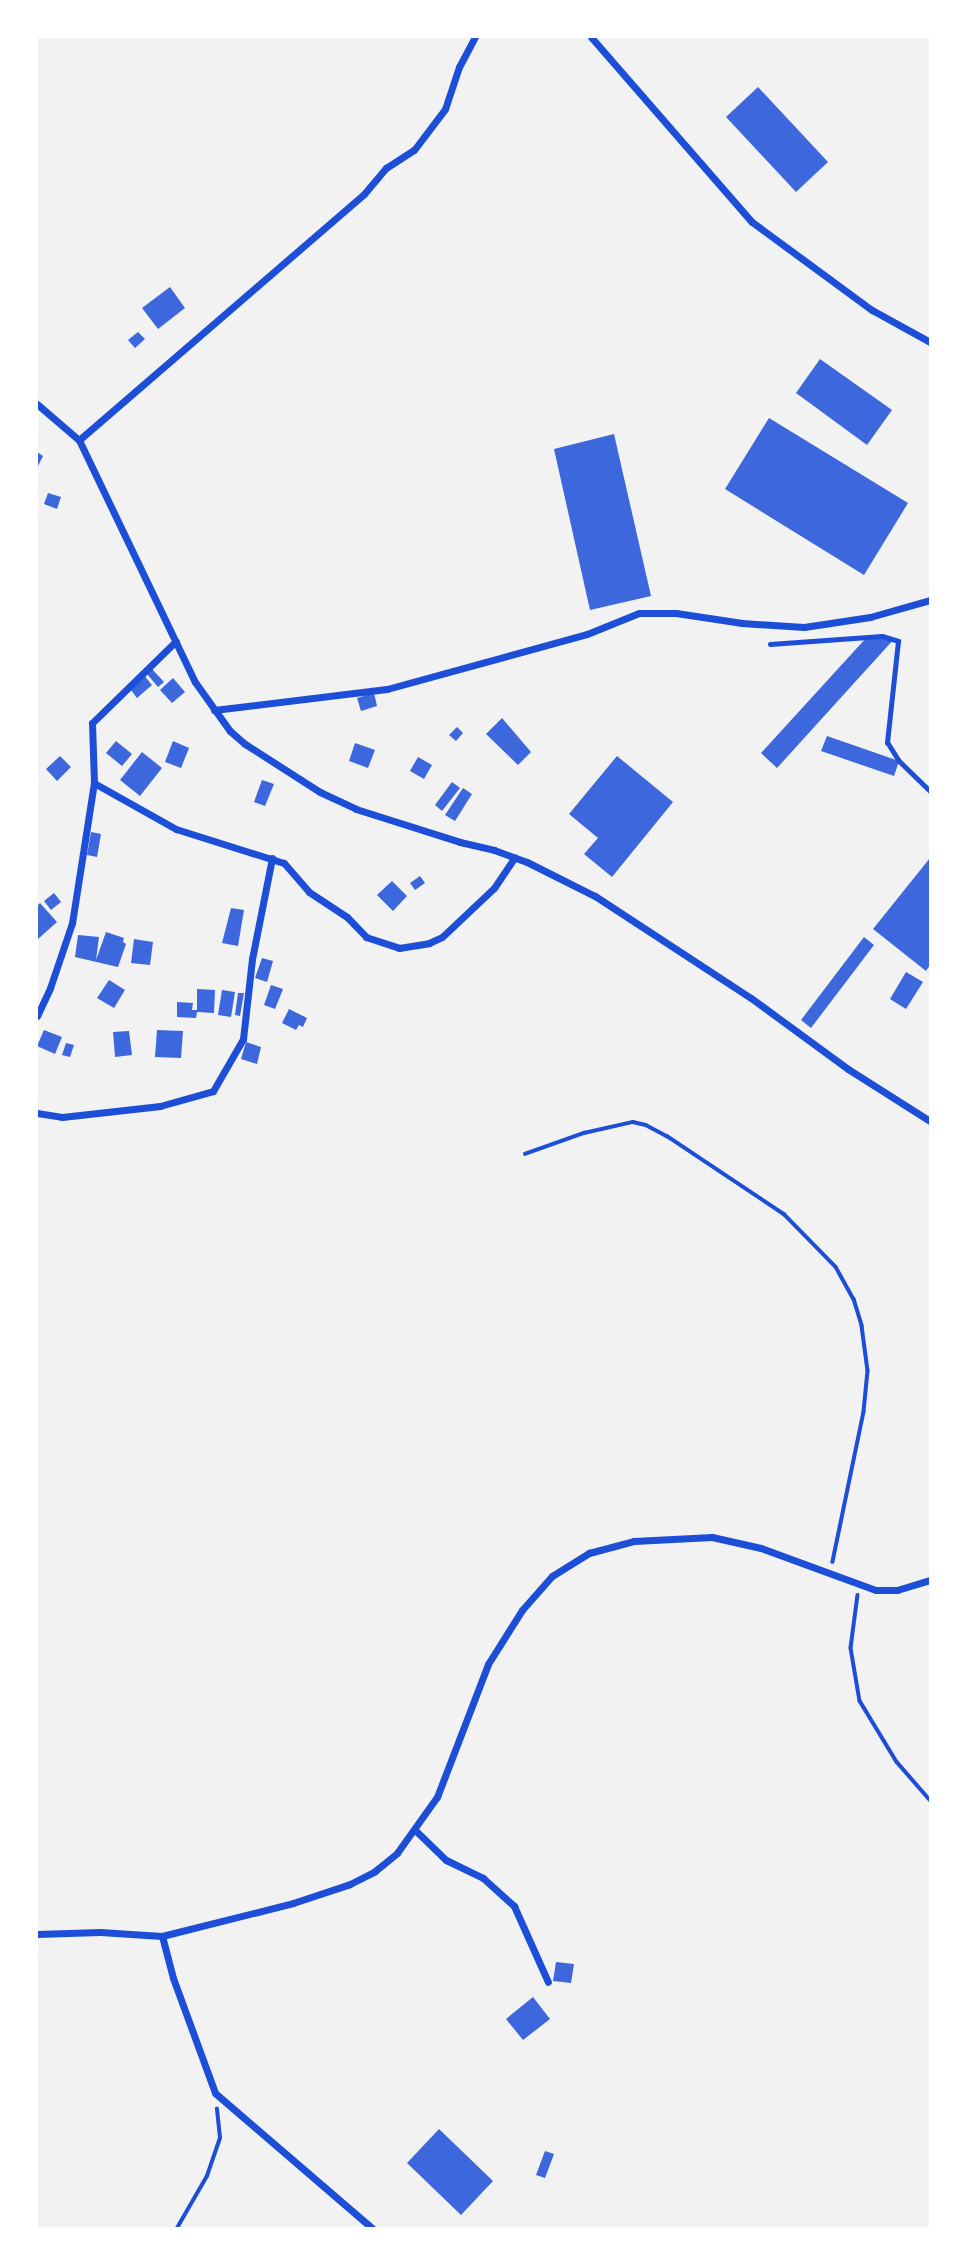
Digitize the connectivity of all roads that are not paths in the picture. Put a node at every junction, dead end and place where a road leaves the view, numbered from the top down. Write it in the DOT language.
graph roads {
  1 [pos="475,37"];
  2 [pos="591,37"];
  3 [pos="930,342"];
  4 [pos="37,404"];
  5 [pos="79,440"];
  6 [pos="930,600"];
  7 [pos="176,641"];
  8 [pos="770,644"];
  9 [pos="214,710"];
  10 [pos="94,783"];
  11 [pos="930,790"];
  12 [pos="515,857"];
  13 [pos="272,858"];
  14 [pos="37,1016"];
  15 [pos="37,1113"];
  16 [pos="930,1121"];
  17 [pos="930,1580"];
  18 [pos="415,1830"];
  19 [pos="37,1934"];
  20 [pos="162,1936"];
  21 [pos="548,1982"];
  22 [pos="372,2228"];
  1 -- 5 [label="street"];
  2 -- 3 [label="street"];
  4 -- 5 [label="street"];
  5 -- 7 [label="street"];
  6 -- 9 [label="street"];
  7 -- 9 [label="street"];
  7 -- 10 [label="street"];
  8 -- 11 [label="lane"];
  9 -- 12 [label="street"];
  10 -- 13 [label="street"];
  10 -- 14 [label="street"];
  12 -- 13 [label="street"];
  12 -- 16 [label="street"];
  13 -- 15 [label="street"];
  17 -- 18 [label="street"];
  18 -- 20 [label="street"];
  18 -- 21 [label="street"];
  19 -- 20 [label="street"];
  20 -- 22 [label="street"];
}
